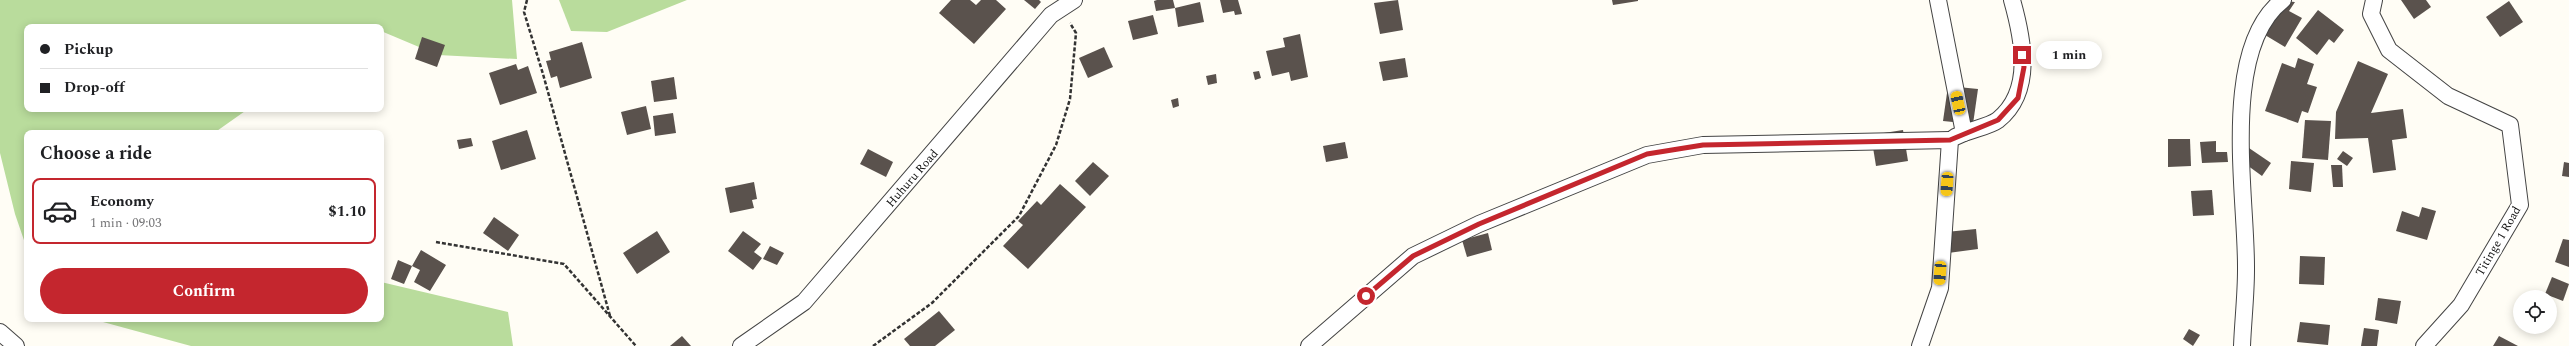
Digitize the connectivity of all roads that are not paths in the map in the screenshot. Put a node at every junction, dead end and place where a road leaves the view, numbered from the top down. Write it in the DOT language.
graph roads {
  1 [pos="1938,0"];
  2 [pos="2012,0"];
  3 [pos="2283,0"];
  4 [pos="2374,0"];
  5 [pos="1068,4"];
  6 [pos="1957,136"];
  7 [pos="0,332"];
  8 [pos="16,346"];
  9 [pos="741,346"];
  10 [pos="1309,346"];
  11 [pos="1920,346"];
  12 [pos="2242,346"];
  13 [pos="2424,346"];
  1 -- 6 [label="street"];
  2 -- 6 [label="street"];
  3 -- 12 [label="street"];
  4 -- 13 [label="street, Titinge 1 Road"];
  5 -- 9 [label="street, Huhuru Road"];
  6 -- 10 [label="street"];
  6 -- 11 [label="street"];
  7 -- 8 [label="street"];
}
